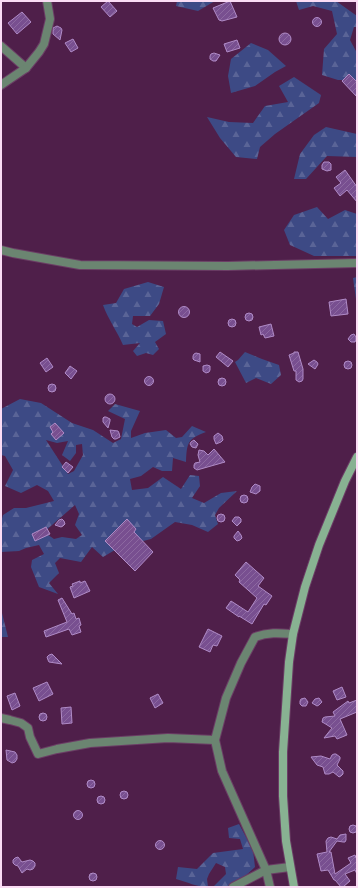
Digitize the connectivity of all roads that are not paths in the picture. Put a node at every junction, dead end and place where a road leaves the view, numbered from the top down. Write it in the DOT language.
graph roads {
  1 [pos="47,1"];
  2 [pos="1,46"];
  3 [pos="26,68"];
  4 [pos="1,85"];
  5 [pos="1,250"];
  6 [pos="357,263"];
  7 [pos="357,457"];
  8 [pos="293,634"];
  9 [pos="1,718"];
  10 [pos="215,740"];
  11 [pos="290,867"];
  12 [pos="266,870"];
  13 [pos="233,887"];
  14 [pos="270,887"];
  15 [pos="294,887"];
  1 -- 3 [label="street"];
  2 -- 3 [label="street"];
  3 -- 4 [label="street"];
  5 -- 6 [label="street"];
  7 -- 8 [label="street"];
  8 -- 10 [label="street"];
  8 -- 11 [label="street"];
  9 -- 10 [label="street"];
  10 -- 12 [label="street"];
  11 -- 12 [label="street"];
  11 -- 15 [label="street"];
  12 -- 13 [label="street"];
  12 -- 14 [label="street"];
}
